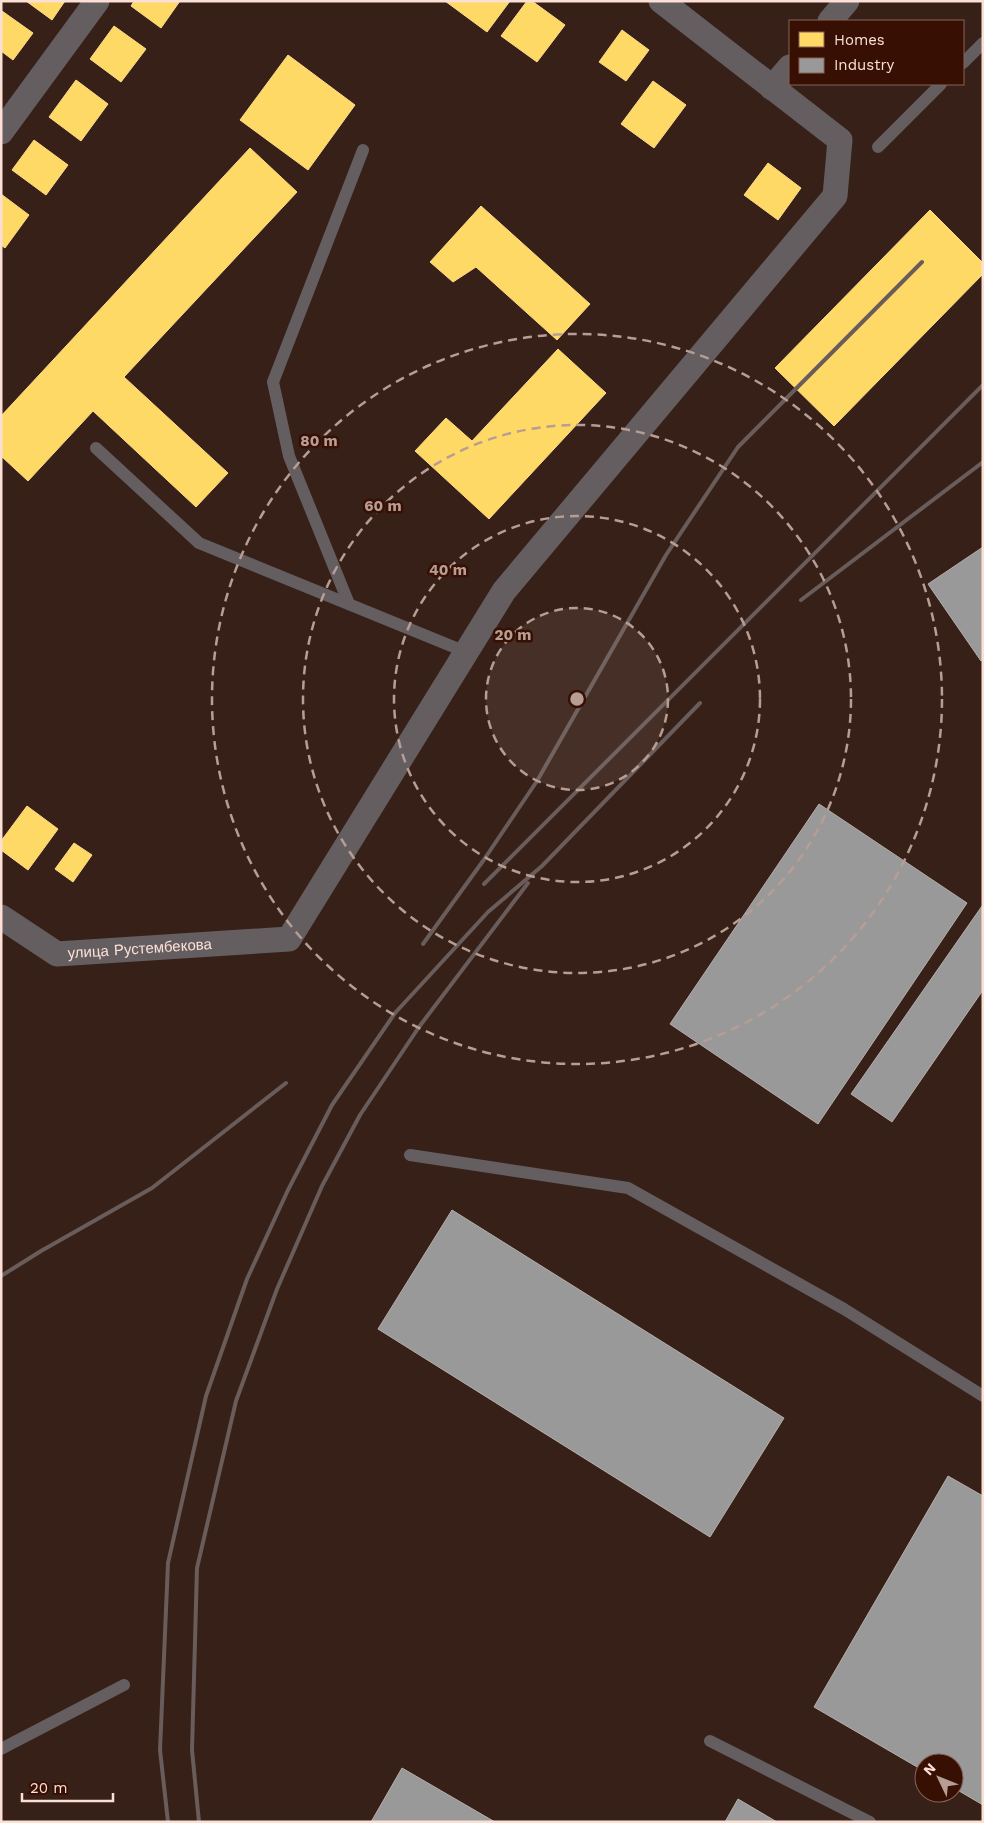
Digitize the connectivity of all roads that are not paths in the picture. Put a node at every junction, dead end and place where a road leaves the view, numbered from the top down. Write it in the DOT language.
graph roads {
  1 [pos="97,1"];
  2 [pos="661,1"];
  3 [pos="847,1"];
  4 [pos="831,20"];
  5 [pos="983,43"];
  6 [pos="964,62"];
  7 [pos="789,68"];
  8 [pos="941,85"];
  9 [pos="772,88"];
  10 [pos="1,132"];
  11 [pos="878,147"];
  12 [pos="363,150"];
  13 [pos="96,448"];
  14 [pos="349,604"];
  15 [pos="466,652"];
  16 [pos="1,917"];
  17 [pos="410,1155"];
  18 [pos="983,1396"];
  19 [pos="124,1685"];
  20 [pos="710,1741"];
  21 [pos="1,1749"];
  22 [pos="870,1822"];
  1 -- 10 [label="street"];
  2 -- 9 [label="street"];
  3 -- 4 [label="street"];
  5 -- 6 [label="lane"];
  7 -- 9 [label="street"];
  8 -- 11 [label="lane"];
  9 -- 15 [label="street"];
  12 -- 14 [label="lane"];
  13 -- 14 [label="lane"];
  14 -- 15 [label="lane"];
  15 -- 16 [label="street, улица Рустембекова"];
  17 -- 18 [label="lane"];
  19 -- 21 [label="lane"];
  20 -- 22 [label="lane"];
}
